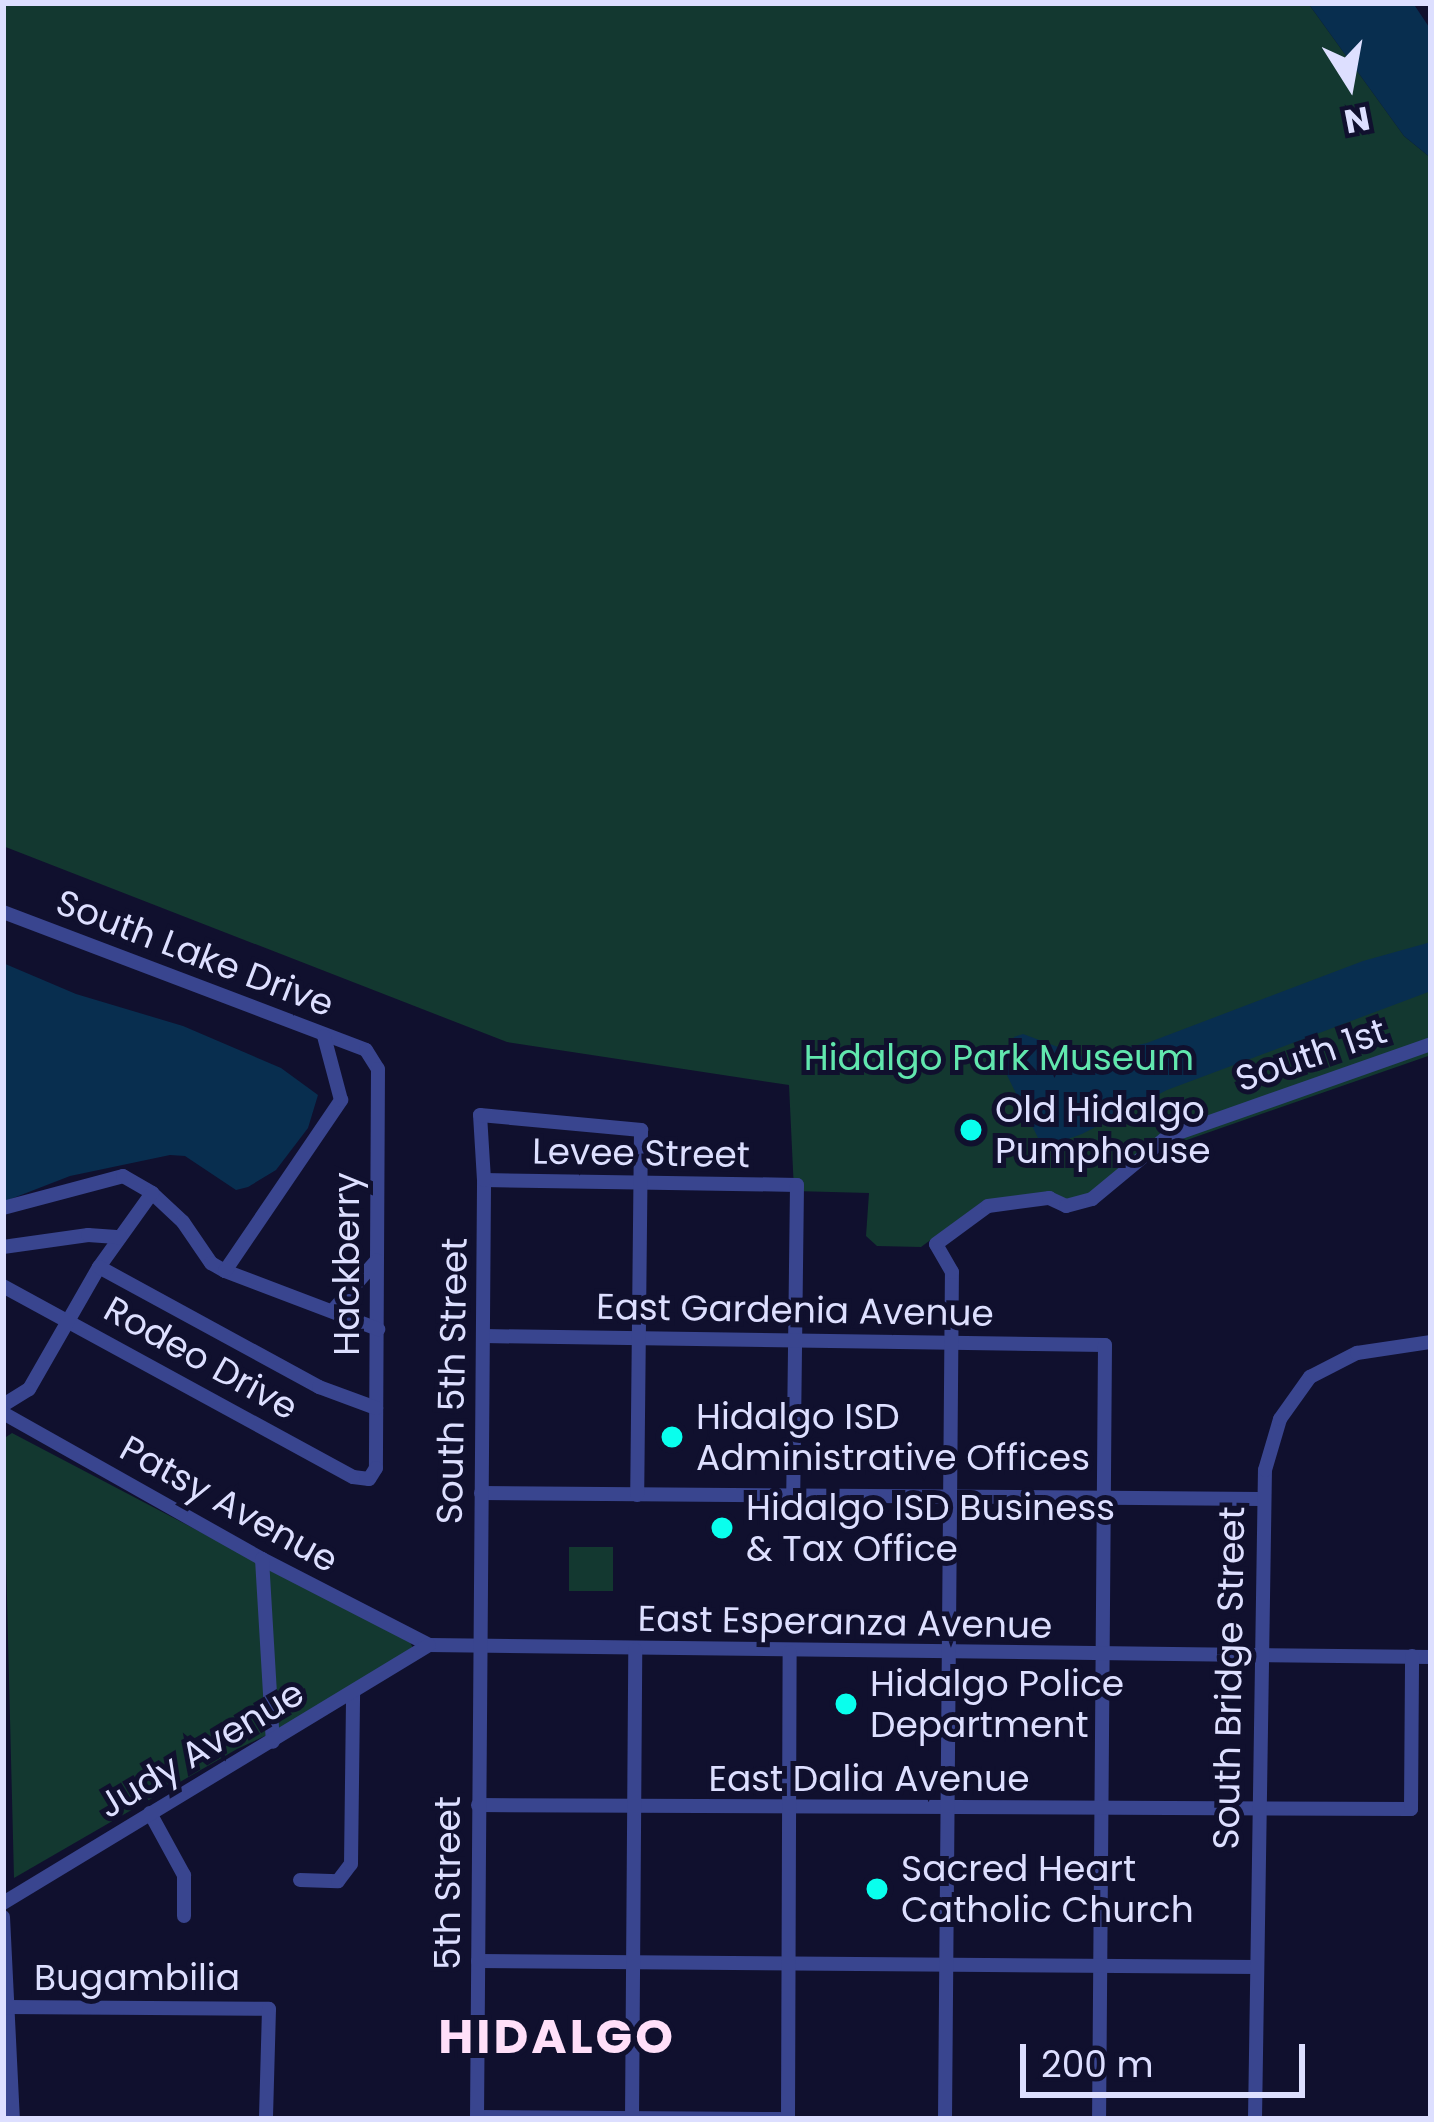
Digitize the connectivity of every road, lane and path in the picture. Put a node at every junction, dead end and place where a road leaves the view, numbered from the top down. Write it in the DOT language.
graph roads {
  1 [pos="3,912"];
  2 [pos="323,1036"];
  3 [pos="1431,1044"];
  4 [pos="366,1050"];
  5 [pos="484,1180"];
  6 [pos="641,1182"];
  7 [pos="152,1193"];
  8 [pos="7,1208"];
  9 [pos="120,1237"];
  10 [pos="3,1246"];
  11 [pos="377,1260"];
  12 [pos="99,1267"];
  13 [pos="225,1271"];
  14 [pos="3,1286"];
  15 [pos="334,1309"];
  16 [pos="69,1319"];
  17 [pos="378,1329"];
  18 [pos="484,1336"];
  19 [pos="640,1339"];
  20 [pos="795,1340"];
  21 [pos="952,1342"];
  22 [pos="1431,1342"];
  23 [pos="376,1408"];
  24 [pos="3,1409"];
  25 [pos="369,1479"];
  26 [pos="481,1493"];
  27 [pos="638,1495"];
  28 [pos="794,1495"];
  29 [pos="951,1497"];
  30 [pos="1106,1497"];
  31 [pos="1261,1499"];
  32 [pos="262,1558"];
  33 [pos="429,1645"];
  34 [pos="479,1648"];
  35 [pos="635,1650"];
  36 [pos="790,1652"];
  37 [pos="947,1654"];
  38 [pos="1105,1655"];
  39 [pos="1261,1656"];
  40 [pos="1412,1656"];
  41 [pos="1431,1657"];
  42 [pos="353,1693"];
  43 [pos="273,1742"];
  44 [pos="478,1805"];
  45 [pos="634,1807"];
  46 [pos="791,1808"];
  47 [pos="946,1809"];
  48 [pos="1104,1811"];
  49 [pos="1258,1811"];
  50 [pos="150,1814"];
  51 [pos="300,1880"];
  52 [pos="3,1903"];
  53 [pos="184,1916"];
  54 [pos="3,1917"];
  55 [pos="478,1961"];
  56 [pos="631,1963"];
  57 [pos="790,1964"];
  58 [pos="945,1966"];
  59 [pos="1100,1966"];
  60 [pos="1257,1966"];
  61 [pos="6,2007"];
  62 [pos="477,2118"];
  63 [pos="632,2118"];
  64 [pos="13,2119"];
  65 [pos="266,2119"];
  66 [pos="784,2119"];
  67 [pos="945,2119"];
  68 [pos="1099,2119"];
  69 [pos="1255,2119"];
  1 -- 2 [label="street, South Lake Drive"];
  2 -- 4 [label="street, South Lake Drive"];
  2 -- 13 [label="street"];
  3 -- 21 [label="street, South 1st"];
  4 -- 11 [label="street, Hackberry"];
  5 -- 6 [label="street, Levee Street"];
  5 -- 6 [label="street, South 5th Street"];
  5 -- 18 [label="street, South 5th Street"];
  6 -- 19 [label="street"];
  6 -- 20 [label="street, Levee Street"];
  7 -- 8 [label="street"];
  7 -- 9 [label="street"];
  7 -- 13 [label="street"];
  9 -- 10 [label="street"];
  9 -- 12 [label="street"];
  11 -- 15 [label="street"];
  11 -- 17 [label="street, Hackberry"];
  12 -- 16 [label="street"];
  12 -- 23 [label="street"];
  13 -- 15 [label="street"];
  14 -- 16 [label="street, Rodeo Drive"];
  15 -- 17 [label="street"];
  16 -- 24 [label="street"];
  16 -- 25 [label="street, Rodeo Drive"];
  17 -- 23 [label="street, Hackberry"];
  18 -- 19 [label="street, East Gardenia Avenue"];
  18 -- 26 [label="street, South 5th Street"];
  19 -- 20 [label="street, East Gardenia Avenue"];
  19 -- 27 [label="street"];
  20 -- 21 [label="street, East Gardenia Avenue"];
  20 -- 28 [label="street"];
  21 -- 29 [label="street"];
  21 -- 30 [label="street, East Gardenia Avenue"];
  22 -- 31 [label="street, South Bridge Street"];
  23 -- 25 [label="street, Hackberry"];
  24 -- 32 [label="street, Patsy Avenue"];
  26 -- 27 [label="street"];
  26 -- 34 [label="street, South 5th Street"];
  27 -- 28 [label="street"];
  28 -- 29 [label="street"];
  29 -- 30 [label="street"];
  29 -- 37 [label="street"];
  30 -- 31 [label="street"];
  30 -- 38 [label="street"];
  31 -- 39 [label="street, South Bridge Street"];
  32 -- 33 [label="street, Patsy Avenue"];
  32 -- 43 [label="street"];
  33 -- 34 [label="street, East Esperanza Avenue"];
  33 -- 42 [label="street, Judy Avenue"];
  34 -- 35 [label="street, East Esperanza Avenue"];
  34 -- 44 [label="street, 5th Street"];
  35 -- 36 [label="street, East Esperanza Avenue"];
  35 -- 45 [label="street"];
  36 -- 37 [label="street, East Esperanza Avenue"];
  36 -- 46 [label="street"];
  37 -- 38 [label="street, East Esperanza Avenue"];
  37 -- 47 [label="street"];
  38 -- 39 [label="street, East Esperanza Avenue"];
  38 -- 48 [label="street"];
  39 -- 40 [label="street, East Esperanza Avenue"];
  39 -- 49 [label="street, South Bridge Street"];
  40 -- 41 [label="street, East Esperanza Avenue"];
  40 -- 49 [label="street, East Dalia Avenue"];
  42 -- 43 [label="street, Judy Avenue"];
  42 -- 51 [label="street"];
  43 -- 50 [label="street, Judy Avenue"];
  44 -- 45 [label="street, East Dalia Avenue"];
  44 -- 55 [label="street, 5th Street"];
  45 -- 46 [label="street, East Dalia Avenue"];
  45 -- 56 [label="street"];
  46 -- 47 [label="street, East Dalia Avenue"];
  46 -- 57 [label="street"];
  47 -- 48 [label="street, East Dalia Avenue"];
  47 -- 58 [label="street"];
  48 -- 49 [label="street, East Dalia Avenue"];
  48 -- 59 [label="street"];
  49 -- 60 [label="street, South Bridge Street"];
  50 -- 52 [label="street, Judy Avenue"];
  50 -- 53 [label="street"];
  54 -- 61 [label="street"];
  55 -- 56 [label="street"];
  55 -- 62 [label="street, 5th Street"];
  56 -- 57 [label="street"];
  56 -- 63 [label="street"];
  57 -- 58 [label="street"];
  57 -- 66 [label="street"];
  58 -- 59 [label="street"];
  58 -- 67 [label="street"];
  59 -- 60 [label="street"];
  59 -- 68 [label="street"];
  60 -- 69 [label="street, South Bridge Street"];
  61 -- 64 [label="street"];
  61 -- 65 [label="street, Bugambilia"];
  62 -- 63 [label="street"];
  63 -- 66 [label="street"];
}
